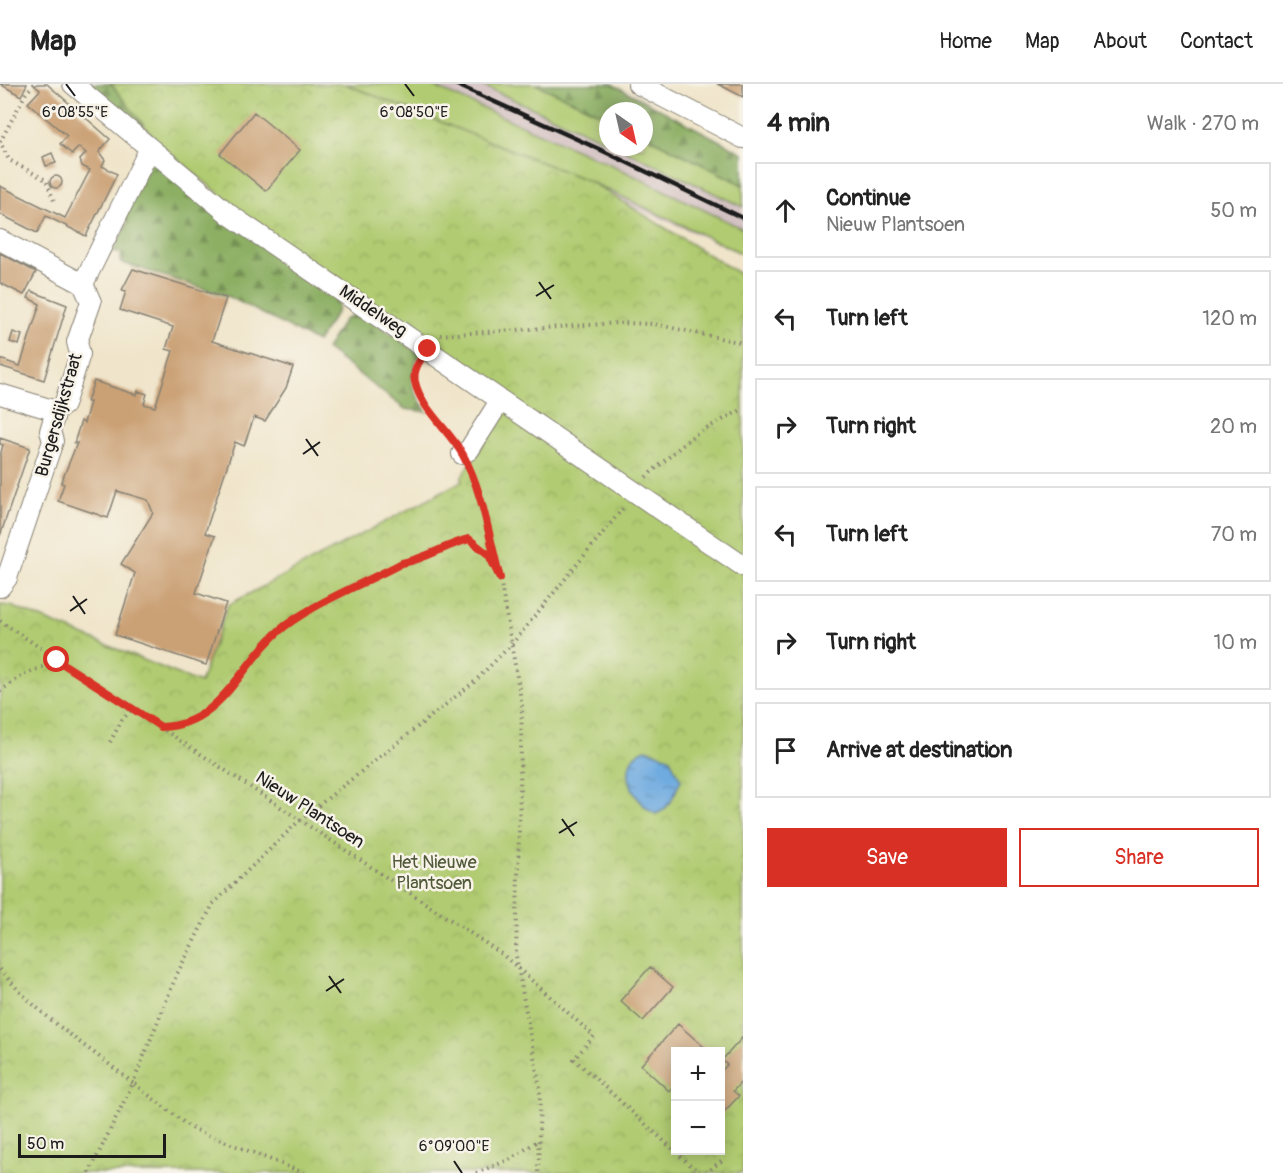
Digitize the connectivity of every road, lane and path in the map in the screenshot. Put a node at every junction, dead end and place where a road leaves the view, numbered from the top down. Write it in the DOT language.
graph roads {
  1 [pos="34,84"];
  2 [pos="74,84"];
  3 [pos="638,84"];
  4 [pos="743,138"];
  5 [pos="150,148"];
  6 [pos="54,201"];
  7 [pos="0,240"];
  8 [pos="83,284"];
  9 [pos="743,343"];
  10 [pos="424,346"];
  11 [pos="0,394"];
  12 [pos="500,401"];
  13 [pos="743,409"];
  14 [pos="56,411"];
  15 [pos="462,454"];
  16 [pos="635,493"];
  17 [pos="743,566"];
  18 [pos="500,578"];
  19 [pos="0,587"];
  20 [pos="0,621"];
  21 [pos="512,644"];
  22 [pos="57,660"];
  23 [pos="0,691"];
  24 [pos="133,708"];
  25 [pos="161,727"];
  26 [pos="110,742"];
  27 [pos="299,821"];
  28 [pos="0,969"];
  29 [pos="521,973"];
  30 [pos="133,1083"];
  31 [pos="540,1140"];
  32 [pos="724,1158"];
  33 [pos="89,1173"];
  34 [pos="304,1173"];
  35 [pos="476,1173"];
  36 [pos="538,1173"];
  37 [pos="699,1173"];
  38 [pos="705,1173"];
  1 -- 6 [label="path"];
  2 -- 5 [label="street, Middelweg"];
  3 -- 4 [label="street"];
  5 -- 8 [label="street"];
  5 -- 10 [label="street, Middelweg"];
  7 -- 8 [label="street"];
  8 -- 14 [label="street, Burgersdijkstraat"];
  9 -- 10 [label="path"];
  10 -- 12 [label="street, Middelweg"];
  10 -- 15 [label="path"];
  11 -- 14 [label="street"];
  12 -- 15 [label="street"];
  12 -- 16 [label="street, Middelweg"];
  13 -- 16 [label="path"];
  14 -- 19 [label="street, Burgersdijkstraat"];
  15 -- 18 [label="path"];
  16 -- 17 [label="street, Middelweg"];
  16 -- 21 [label="path"];
  18 -- 21 [label="path"];
  18 -- 25 [label="path"];
  20 -- 22 [label="path, Nieuw Plantsoen"];
  21 -- 27 [label="path"];
  21 -- 29 [label="path"];
  22 -- 23 [label="path"];
  22 -- 24 [label="path, Nieuw Plantsoen"];
  24 -- 25 [label="path, Nieuw Plantsoen"];
  24 -- 26 [label="path"];
  25 -- 27 [label="path, Nieuw Plantsoen"];
  27 -- 29 [label="path, Nieuw Plantsoen"];
  27 -- 30 [label="path"];
  28 -- 30 [label="path"];
  29 -- 31 [label="path"];
  29 -- 37 [label="path, Nieuw Plantsoen"];
  30 -- 33 [label="path"];
  30 -- 34 [label="path"];
  31 -- 35 [label="path"];
  31 -- 36 [label="path"];
  32 -- 38 [label="path"];
}
